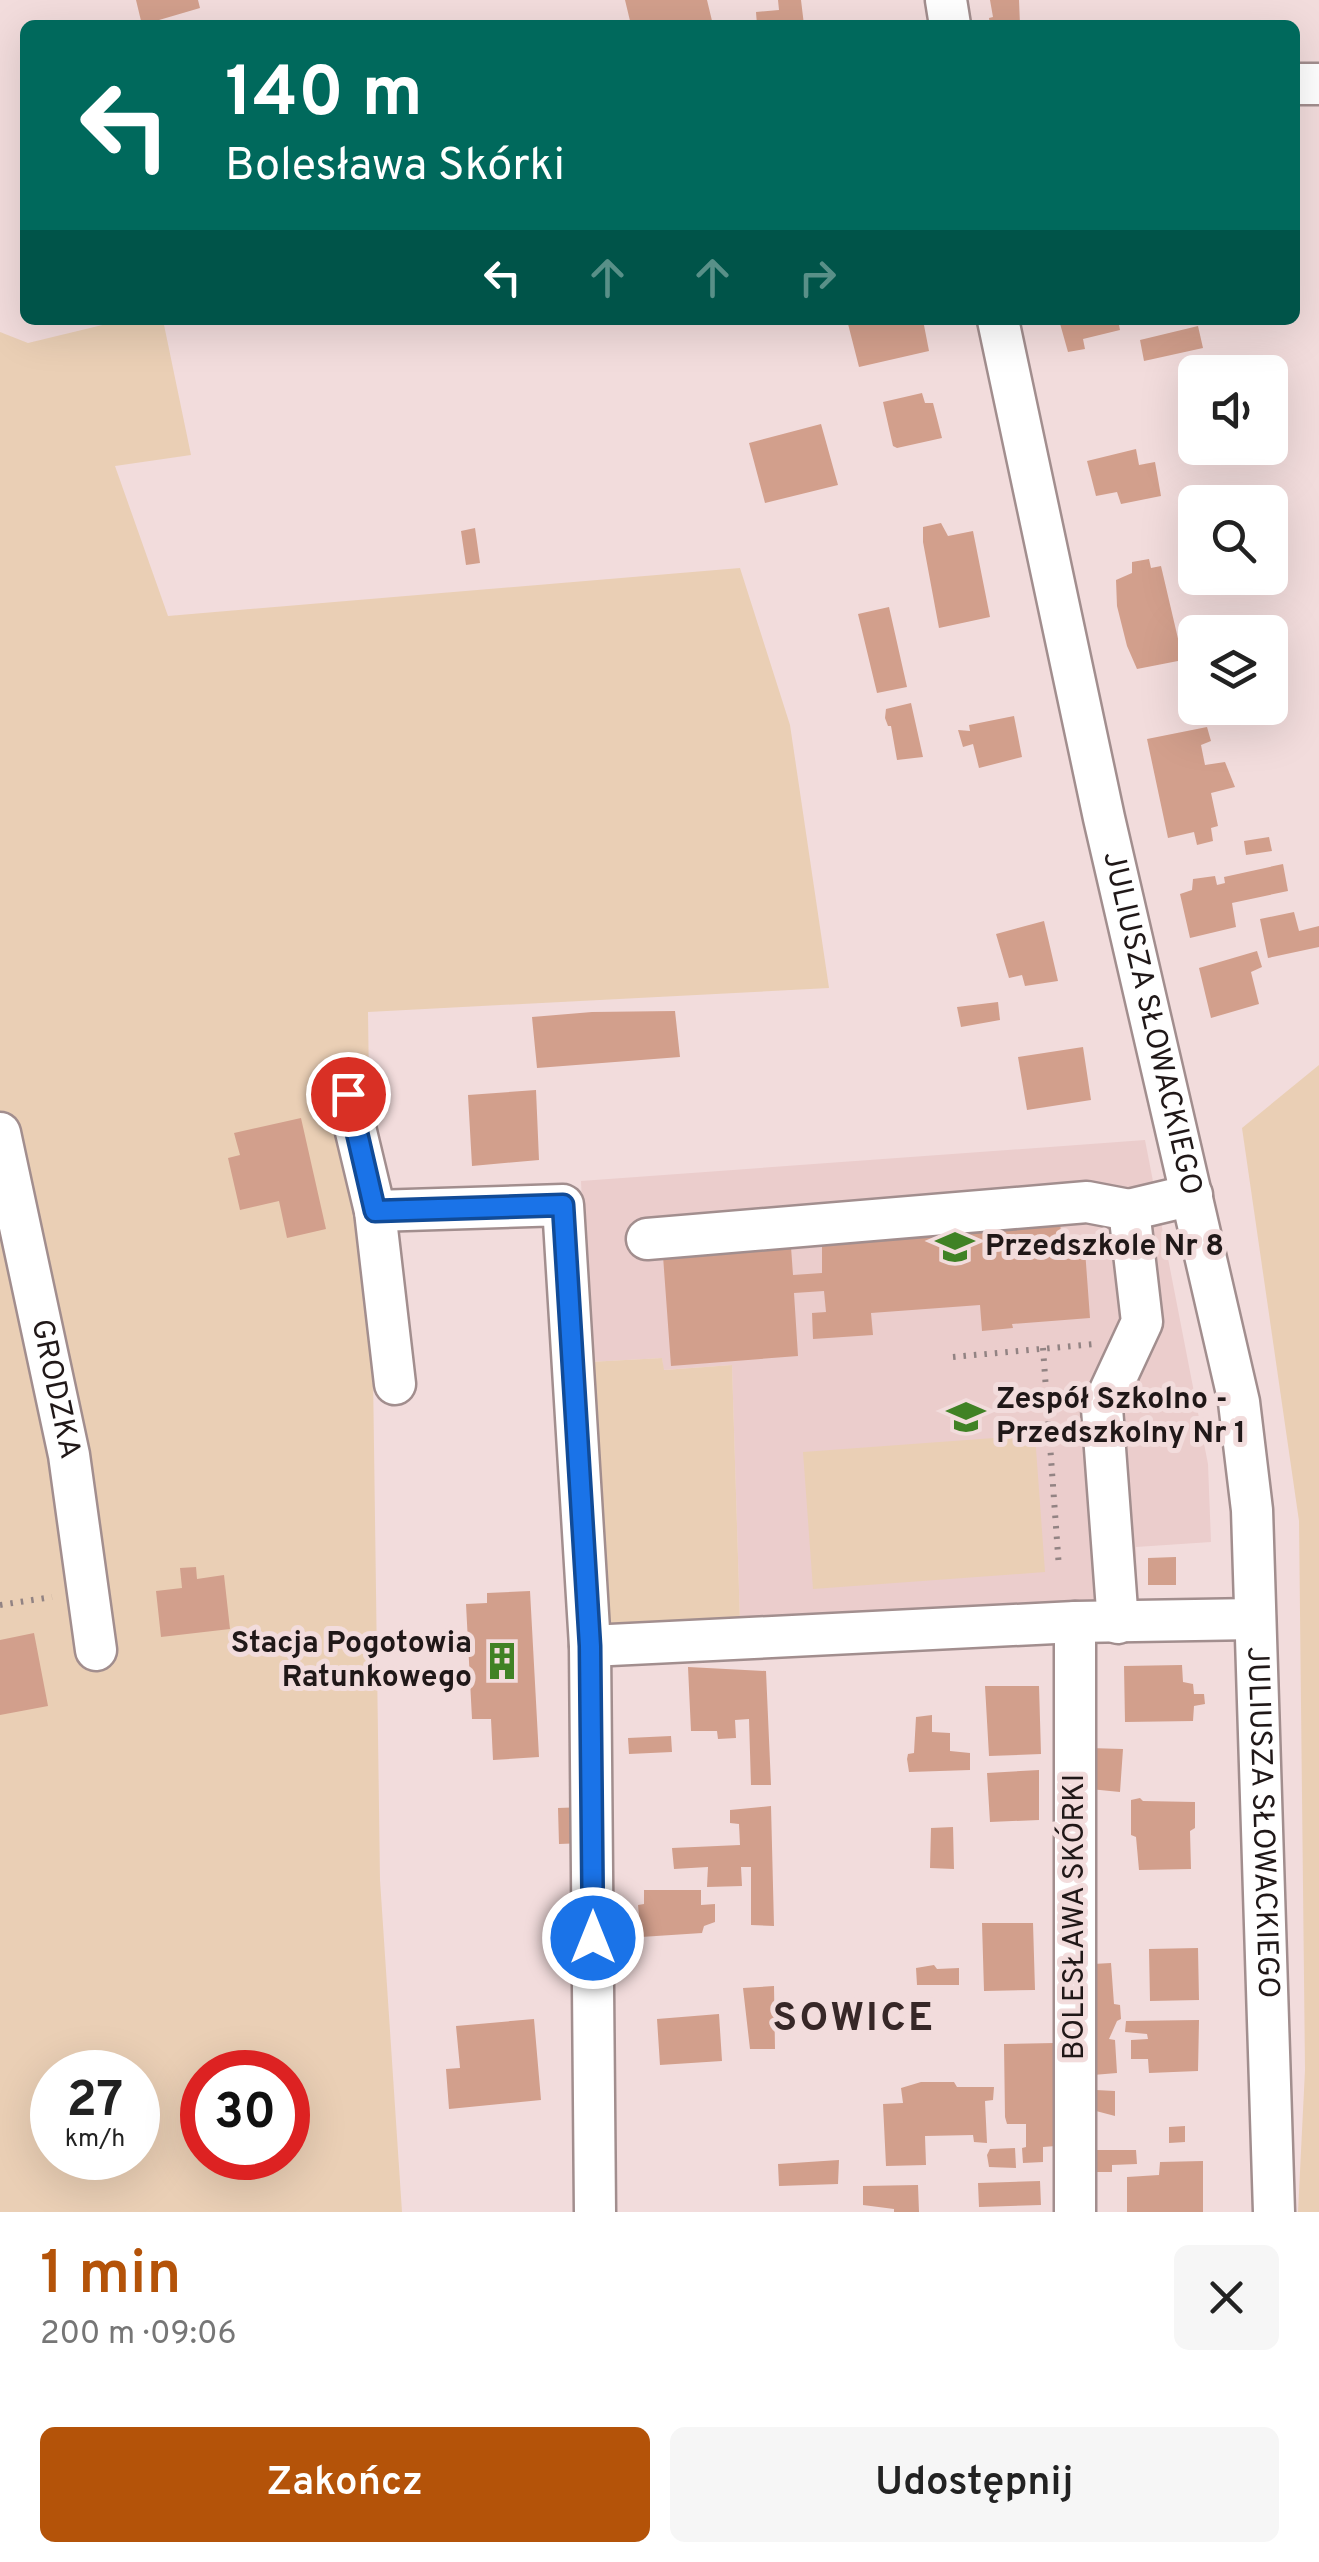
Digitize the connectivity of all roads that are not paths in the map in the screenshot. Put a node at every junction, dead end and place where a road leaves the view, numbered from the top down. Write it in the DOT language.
graph roads {
  1 [pos="999,325"];
  2 [pos="348,1094"];
  3 [pos="0,1133"];
  4 [pos="1192,1195"];
  5 [pos="1130,1210"];
  6 [pos="375,1211"];
  7 [pos="648,1239"];
  8 [pos="395,1384"];
  9 [pos="1256,1619"];
  10 [pos="1075,1622"];
  11 [pos="1118,1622"];
  12 [pos="590,1646"];
  13 [pos="96,1650"];
  14 [pos="595,2212"];
  15 [pos="1076,2212"];
  16 [pos="1274,2212"];
  1 -- 4 [label="street, JULIUSZA SŁOWACKIEGO"];
  2 -- 6 [label="street"];
  3 -- 13 [label="street, GRODZKA"];
  4 -- 5 [label="street"];
  4 -- 9 [label="street, JULIUSZA SŁOWACKIEGO"];
  5 -- 7 [label="street"];
  5 -- 11 [label="street"];
  6 -- 8 [label="street"];
  6 -- 12 [label="street"];
  9 -- 11 [label="street"];
  9 -- 16 [label="street, JULIUSZA SŁOWACKIEGO"];
  10 -- 11 [label="street"];
  10 -- 12 [label="street"];
  10 -- 15 [label="street, BOLESŁAWA SKÓRKI"];
  12 -- 14 [label="street"];
}
